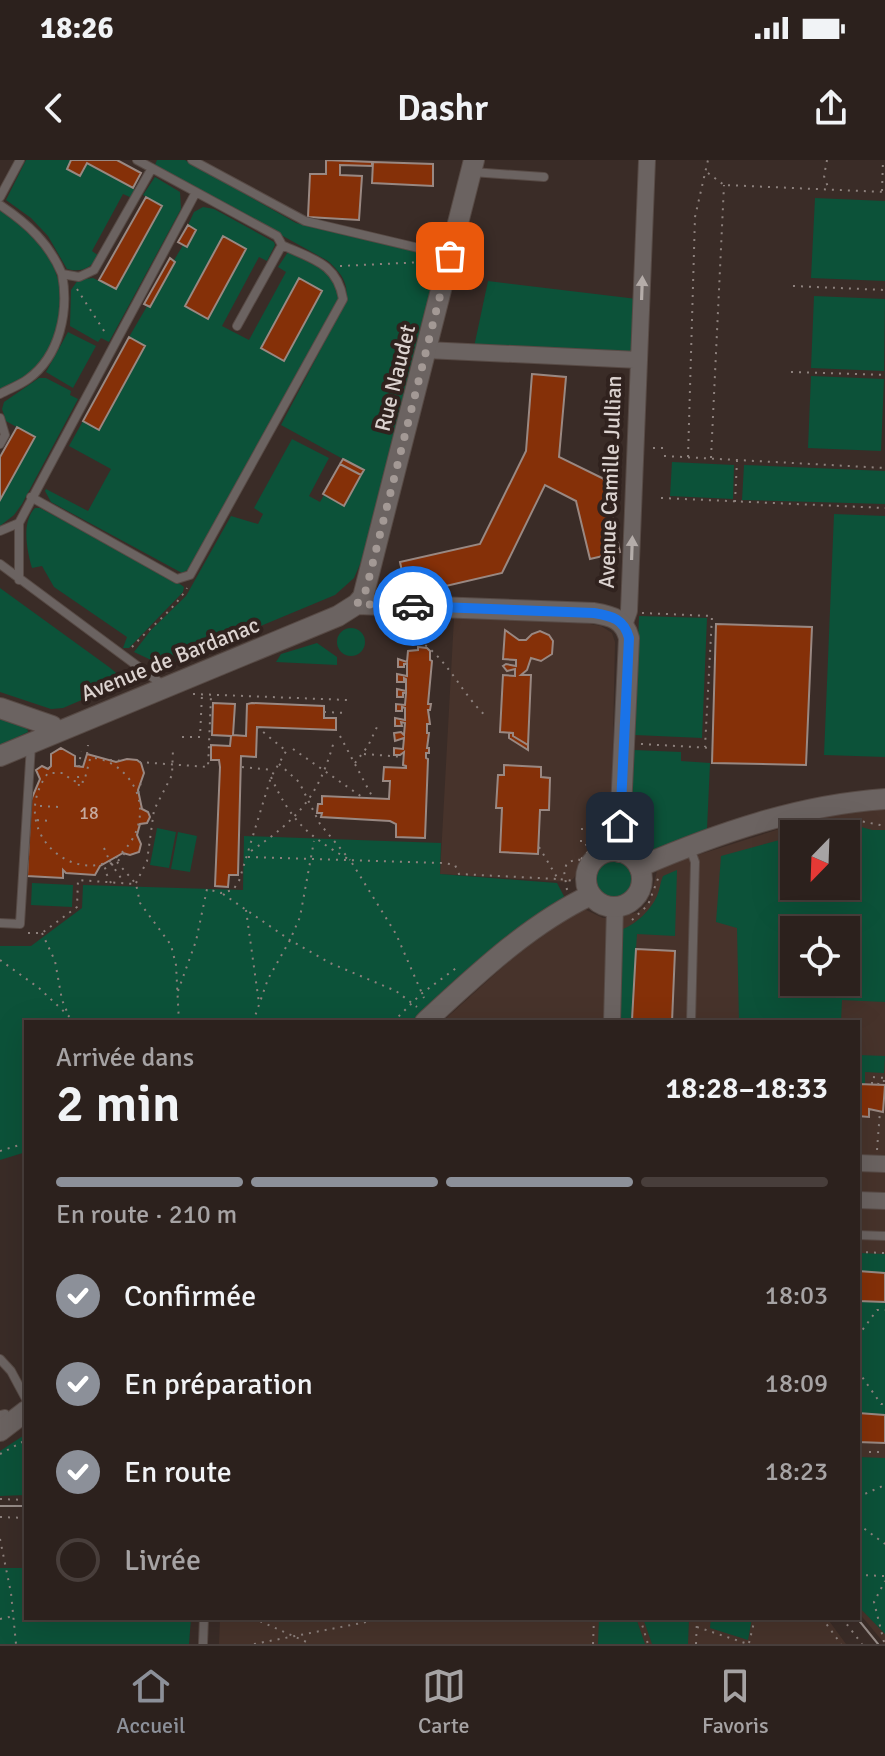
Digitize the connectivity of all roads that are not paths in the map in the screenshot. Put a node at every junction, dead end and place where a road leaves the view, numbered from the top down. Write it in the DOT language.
graph roads {
  1 [pos="20,160"];
  2 [pos="137,160"];
  3 [pos="192,160"];
  4 [pos="647,160"];
  5 [pos="473,166"];
  6 [pos="152,168"];
  7 [pos="544,177"];
  8 [pos="196,192"];
  9 [pos="0,197"];
  10 [pos="0,205"];
  11 [pos="282,245"];
  12 [pos="450,259"];
  13 [pos="65,274"];
  14 [pos="237,326"];
  15 [pos="426,350"];
  16 [pos="639,360"];
  17 [pos="0,394"];
  18 [pos="0,418"];
  19 [pos="0,444"];
  20 [pos="31,497"];
  21 [pos="19,523"];
  22 [pos="0,531"];
  23 [pos="0,564"];
  24 [pos="19,580"];
  25 [pos="357,604"];
  26 [pos="627,618"];
  27 [pos="174,690"];
  28 [pos="0,708"];
  29 [pos="55,733"];
  30 [pos="32,743"];
  31 [pos="0,756"];
  32 [pos="885,799"];
  33 [pos="689,846"];
  34 [pos="619,852"];
  35 [pos="639,867"];
  36 [pos="577,891"];
  37 [pos="615,915"];
  38 [pos="0,923"];
  39 [pos="429,1019"];
  40 [pos="612,1020"];
  41 [pos="691,1020"];
  42 [pos="860,1163"];
  43 [pos="881,1164"];
  44 [pos="860,1200"];
  45 [pos="885,1201"];
  46 [pos="860,1235"];
  47 [pos="885,1236"];
  48 [pos="0,1359"];
  49 [pos="24,1395"];
  50 [pos="24,1412"];
  51 [pos="2,1420"];
  52 [pos="204,1620"];
  53 [pos="203,1644"];
  1 -- 9 [label="lane"];
  2 -- 6 [label="lane"];
  3 -- 12 [label="lane"];
  16 -- 4 [label="street, Avenue Camille Jullian, one-way"];
  5 -- 7 [label="lane"];
  5 -- 12 [label="street, Rue Naudet"];
  6 -- 8 [label="lane"];
  6 -- 13 [label="lane"];
  8 -- 11 [label="lane"];
  8 -- 20 [label="lane"];
  10 -- 13 [label="lane"];
  11 -- 14 [label="lane"];
  11 -- 20 [label="lane"];
  12 -- 15 [label="street, Rue Naudet"];
  13 -- 17 [label="lane"];
  15 -- 16 [label="street"];
  15 -- 25 [label="street, Rue Naudet"];
  26 -- 16 [label="street, Avenue Camille Jullian, one-way"];
  18 -- 19 [label="lane"];
  20 -- 21 [label="lane"];
  21 -- 22 [label="lane"];
  21 -- 24 [label="lane"];
  23 -- 24 [label="lane"];
  24 -- 27 [label="lane"];
  25 -- 26 [label="street"];
  25 -- 27 [label="street, Avenue de Bardanac"];
  26 -- 34 [label="street, Avenue Camille Jullian"];
  27 -- 29 [label="street, Avenue de Bardanac"];
  28 -- 29 [label="street"];
  29 -- 30 [label="street, Avenue de Bardanac"];
  30 -- 31 [label="street, Avenue de Bardanac"];
  30 -- 38 [label="lane"];
  32 -- 33 [label="street"];
  33 -- 35 [label="street"];
  33 -- 41 [label="lane"];
  34 -- 35 [label="street"];
  34 -- 36 [label="street"];
  35 -- 37 [label="street"];
  36 -- 37 [label="street"];
  36 -- 39 [label="street"];
  37 -- 40 [label="street"];
  42 -- 43 [label="street"];
  44 -- 45 [label="street"];
  46 -- 47 [label="lane"];
  48 -- 49 [label="lane"];
  50 -- 51 [label="street"];
  52 -- 53 [label="lane"];
}
